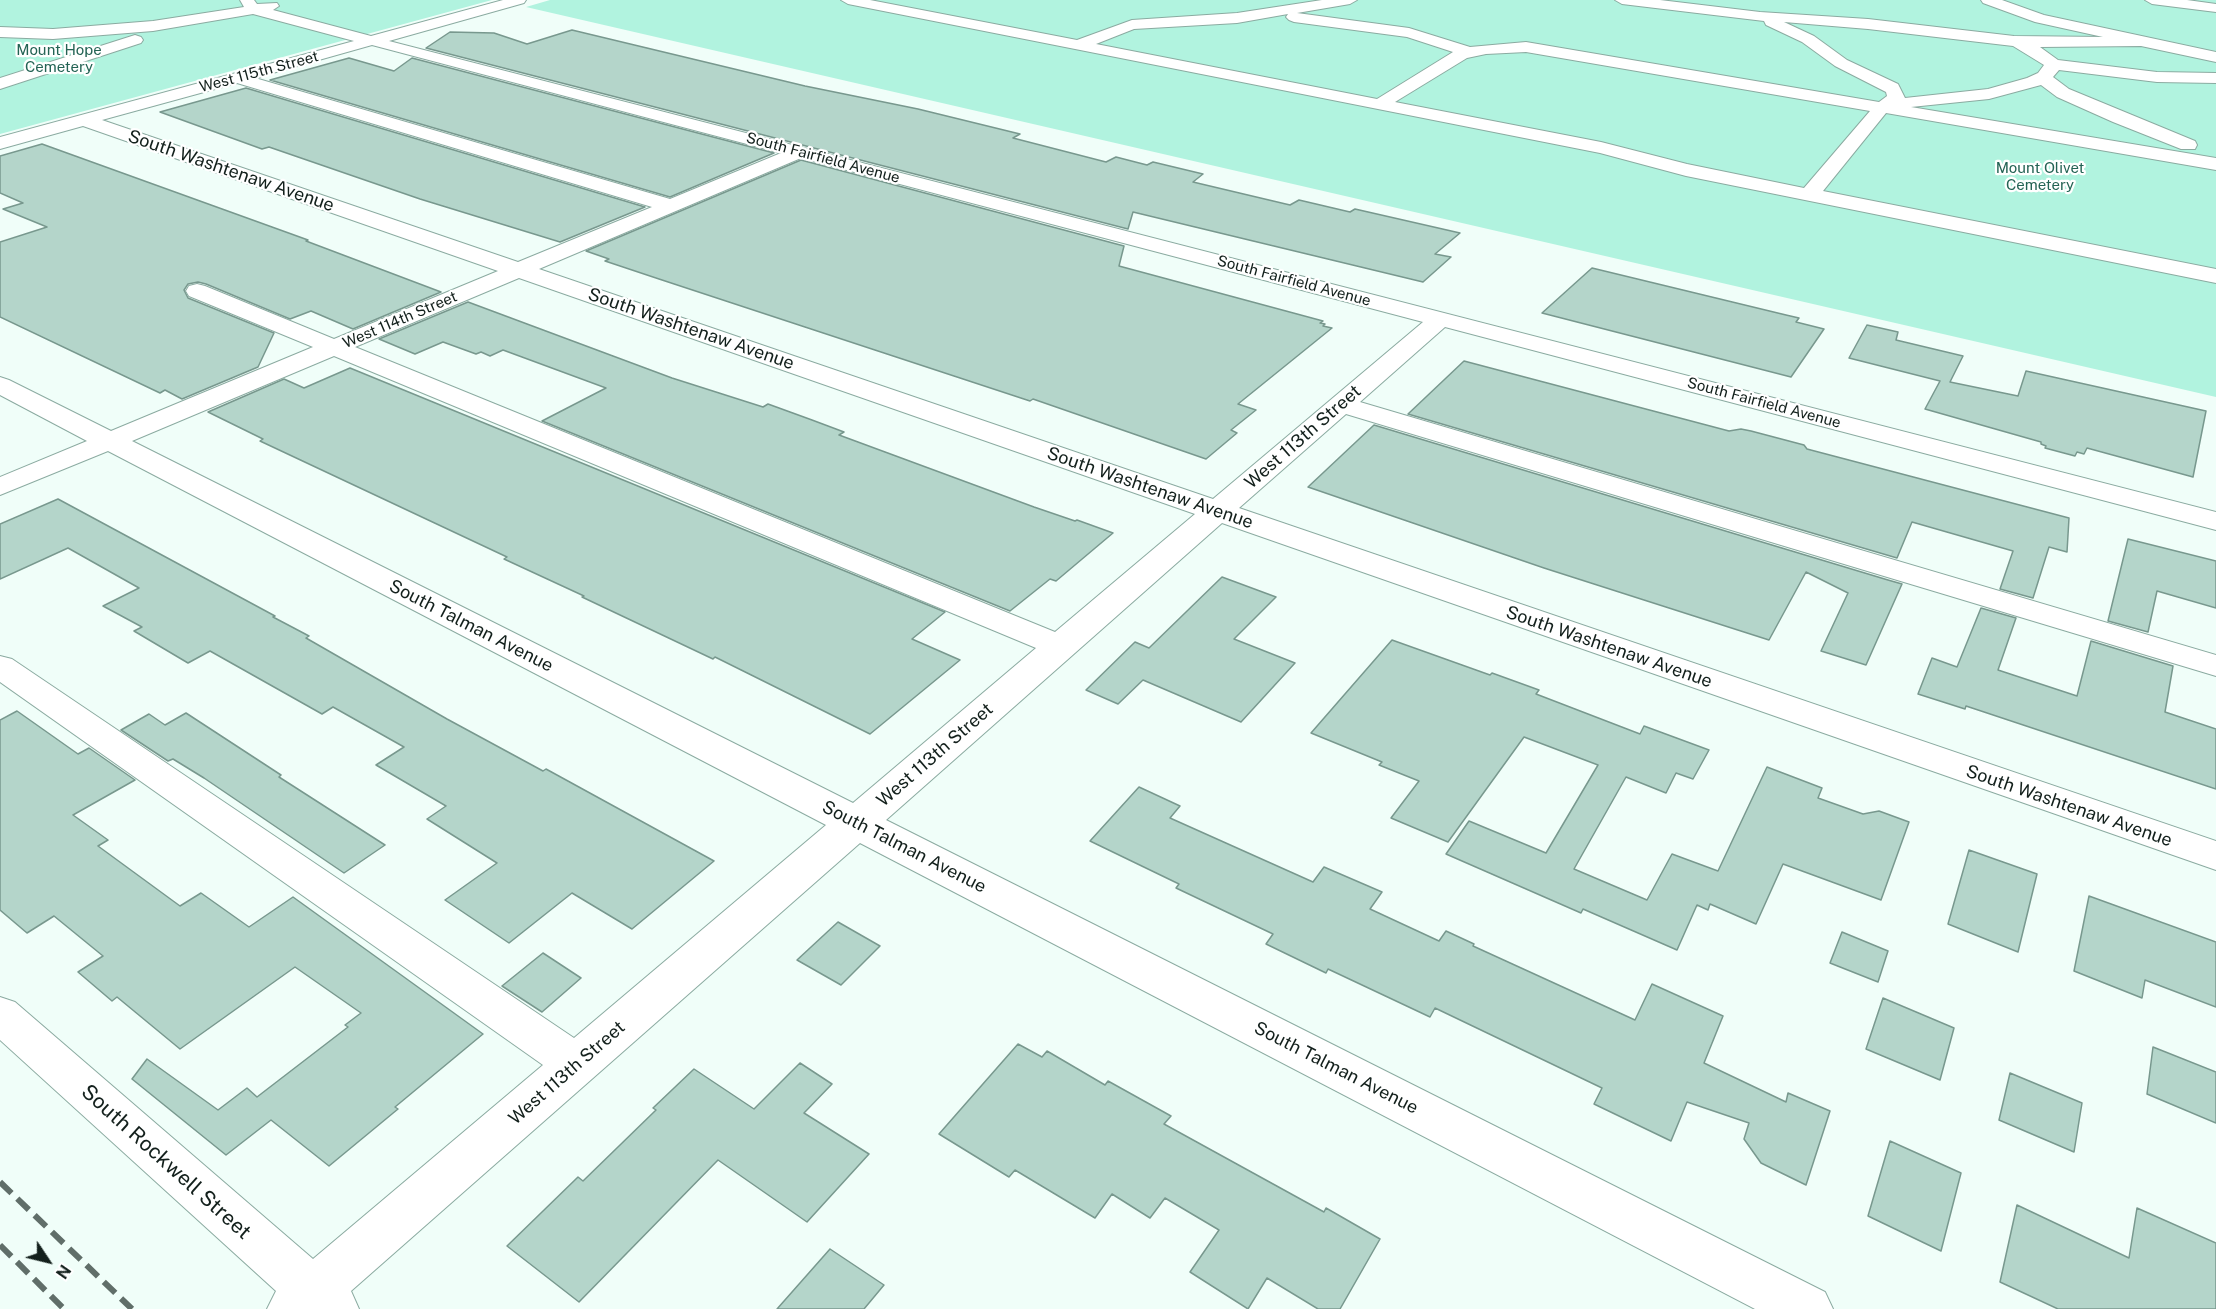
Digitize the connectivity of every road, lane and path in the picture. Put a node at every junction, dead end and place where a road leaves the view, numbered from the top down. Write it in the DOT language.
graph roads {
  1 [pos="519,0"];
  2 [pos="848,0"];
  3 [pos="1350,0"];
  4 [pos="1622,0"];
  5 [pos="1988,0"];
  6 [pos="2152,0"];
  7 [pos="252,3"];
  8 [pos="286,4"];
  9 [pos="1227,4"];
  10 [pos="1758,8"];
  11 [pos="2216,8"];
  12 [pos="1272,13"];
  13 [pos="199,21"];
  14 [pos="0,32"];
  15 [pos="372,41"];
  16 [pos="2014,41"];
  17 [pos="2141,41"];
  18 [pos="1078,45"];
  19 [pos="1468,52"];
  20 [pos="2216,57"];
  21 [pos="2048,71"];
  22 [pos="238,78"];
  23 [pos="2216,78"];
  24 [pos="0,84"];
  25 [pos="1379,105"];
  26 [pos="1882,107"];
  27 [pos="84,120"];
  28 [pos="0,143"];
  29 [pos="800,152"];
  30 [pos="2216,155"];
  31 [pos="2216,164"];
  32 [pos="1809,195"];
  33 [pos="671,207"];
  34 [pos="519,270"];
  35 [pos="2216,276"];
  36 [pos="197,291"];
  37 [pos="1440,319"];
  38 [pos="334,347"];
  39 [pos="0,385"];
  40 [pos="1341,404"];
  41 [pos="110,441"];
  42 [pos="0,487"];
  43 [pos="1217,511"];
  44 [pos="2216,520"];
  45 [pos="1060,646"];
  46 [pos="0,666"];
  47 [pos="2216,666"];
  48 [pos="856,823"];
  49 [pos="2216,856"];
  50 [pos="0,1014"];
  51 [pos="577,1064"];
  52 [pos="313,1303"];
  53 [pos="1807,1309"];
  1 -- 15 [label="street, West 115th Street"];
  2 -- 18 [label="street"];
  3 -- 12 [label="street"];
  4 -- 10 [label="street"];
  5 -- 17 [label="street"];
  6 -- 11 [label="street"];
  7 -- 8 [label="street"];
  7 -- 13 [label="street"];
  7 -- 15 [label="street, South Fairfield Avenue"];
  9 -- 12 [label="street"];
  10 -- 16 [label="street"];
  10 -- 26 [label="street"];
  12 -- 18 [label="street"];
  12 -- 19 [label="street"];
  13 -- 14 [label="street"];
  13 -- 24 [label="street"];
  15 -- 22 [label="street, West 115th Street"];
  15 -- 29 [label="street, South Fairfield Avenue"];
  16 -- 17 [label="street"];
  16 -- 21 [label="street"];
  17 -- 20 [label="street"];
  18 -- 25 [label="street"];
  19 -- 25 [label="street"];
  19 -- 26 [label="street"];
  21 -- 23 [label="street"];
  21 -- 26 [label="street"];
  21 -- 30 [label="street"];
  22 -- 27 [label="street, West 115th Street"];
  22 -- 33 [label="street"];
  25 -- 32 [label="street"];
  26 -- 31 [label="street"];
  26 -- 32 [label="street"];
  27 -- 28 [label="street, West 115th Street"];
  27 -- 34 [label="street, South Washtenaw Avenue"];
  29 -- 33 [label="street, West 114th Street"];
  29 -- 37 [label="street, South Fairfield Avenue"];
  32 -- 35 [label="street"];
  33 -- 34 [label="street, West 114th Street"];
  34 -- 38 [label="street, West 114th Street"];
  34 -- 43 [label="street, South Washtenaw Avenue"];
  36 -- 38 [label="street"];
  37 -- 40 [label="street, West 113th Street"];
  37 -- 44 [label="street, South Fairfield Avenue"];
  38 -- 41 [label="street, West 114th Street"];
  38 -- 45 [label="street"];
  39 -- 41 [label="street, South Talman Avenue"];
  40 -- 43 [label="street, West 113th Street"];
  40 -- 47 [label="street"];
  41 -- 42 [label="street, West 114th Street"];
  41 -- 48 [label="street, South Talman Avenue"];
  43 -- 45 [label="street, West 113th Street"];
  43 -- 49 [label="street, South Washtenaw Avenue"];
  45 -- 48 [label="street, West 113th Street"];
  46 -- 51 [label="street"];
  48 -- 51 [label="street, West 113th Street"];
  48 -- 53 [label="street, South Talman Avenue"];
  50 -- 52 [label="street, South Rockwell Street"];
  51 -- 52 [label="street, West 113th Street"];
}
